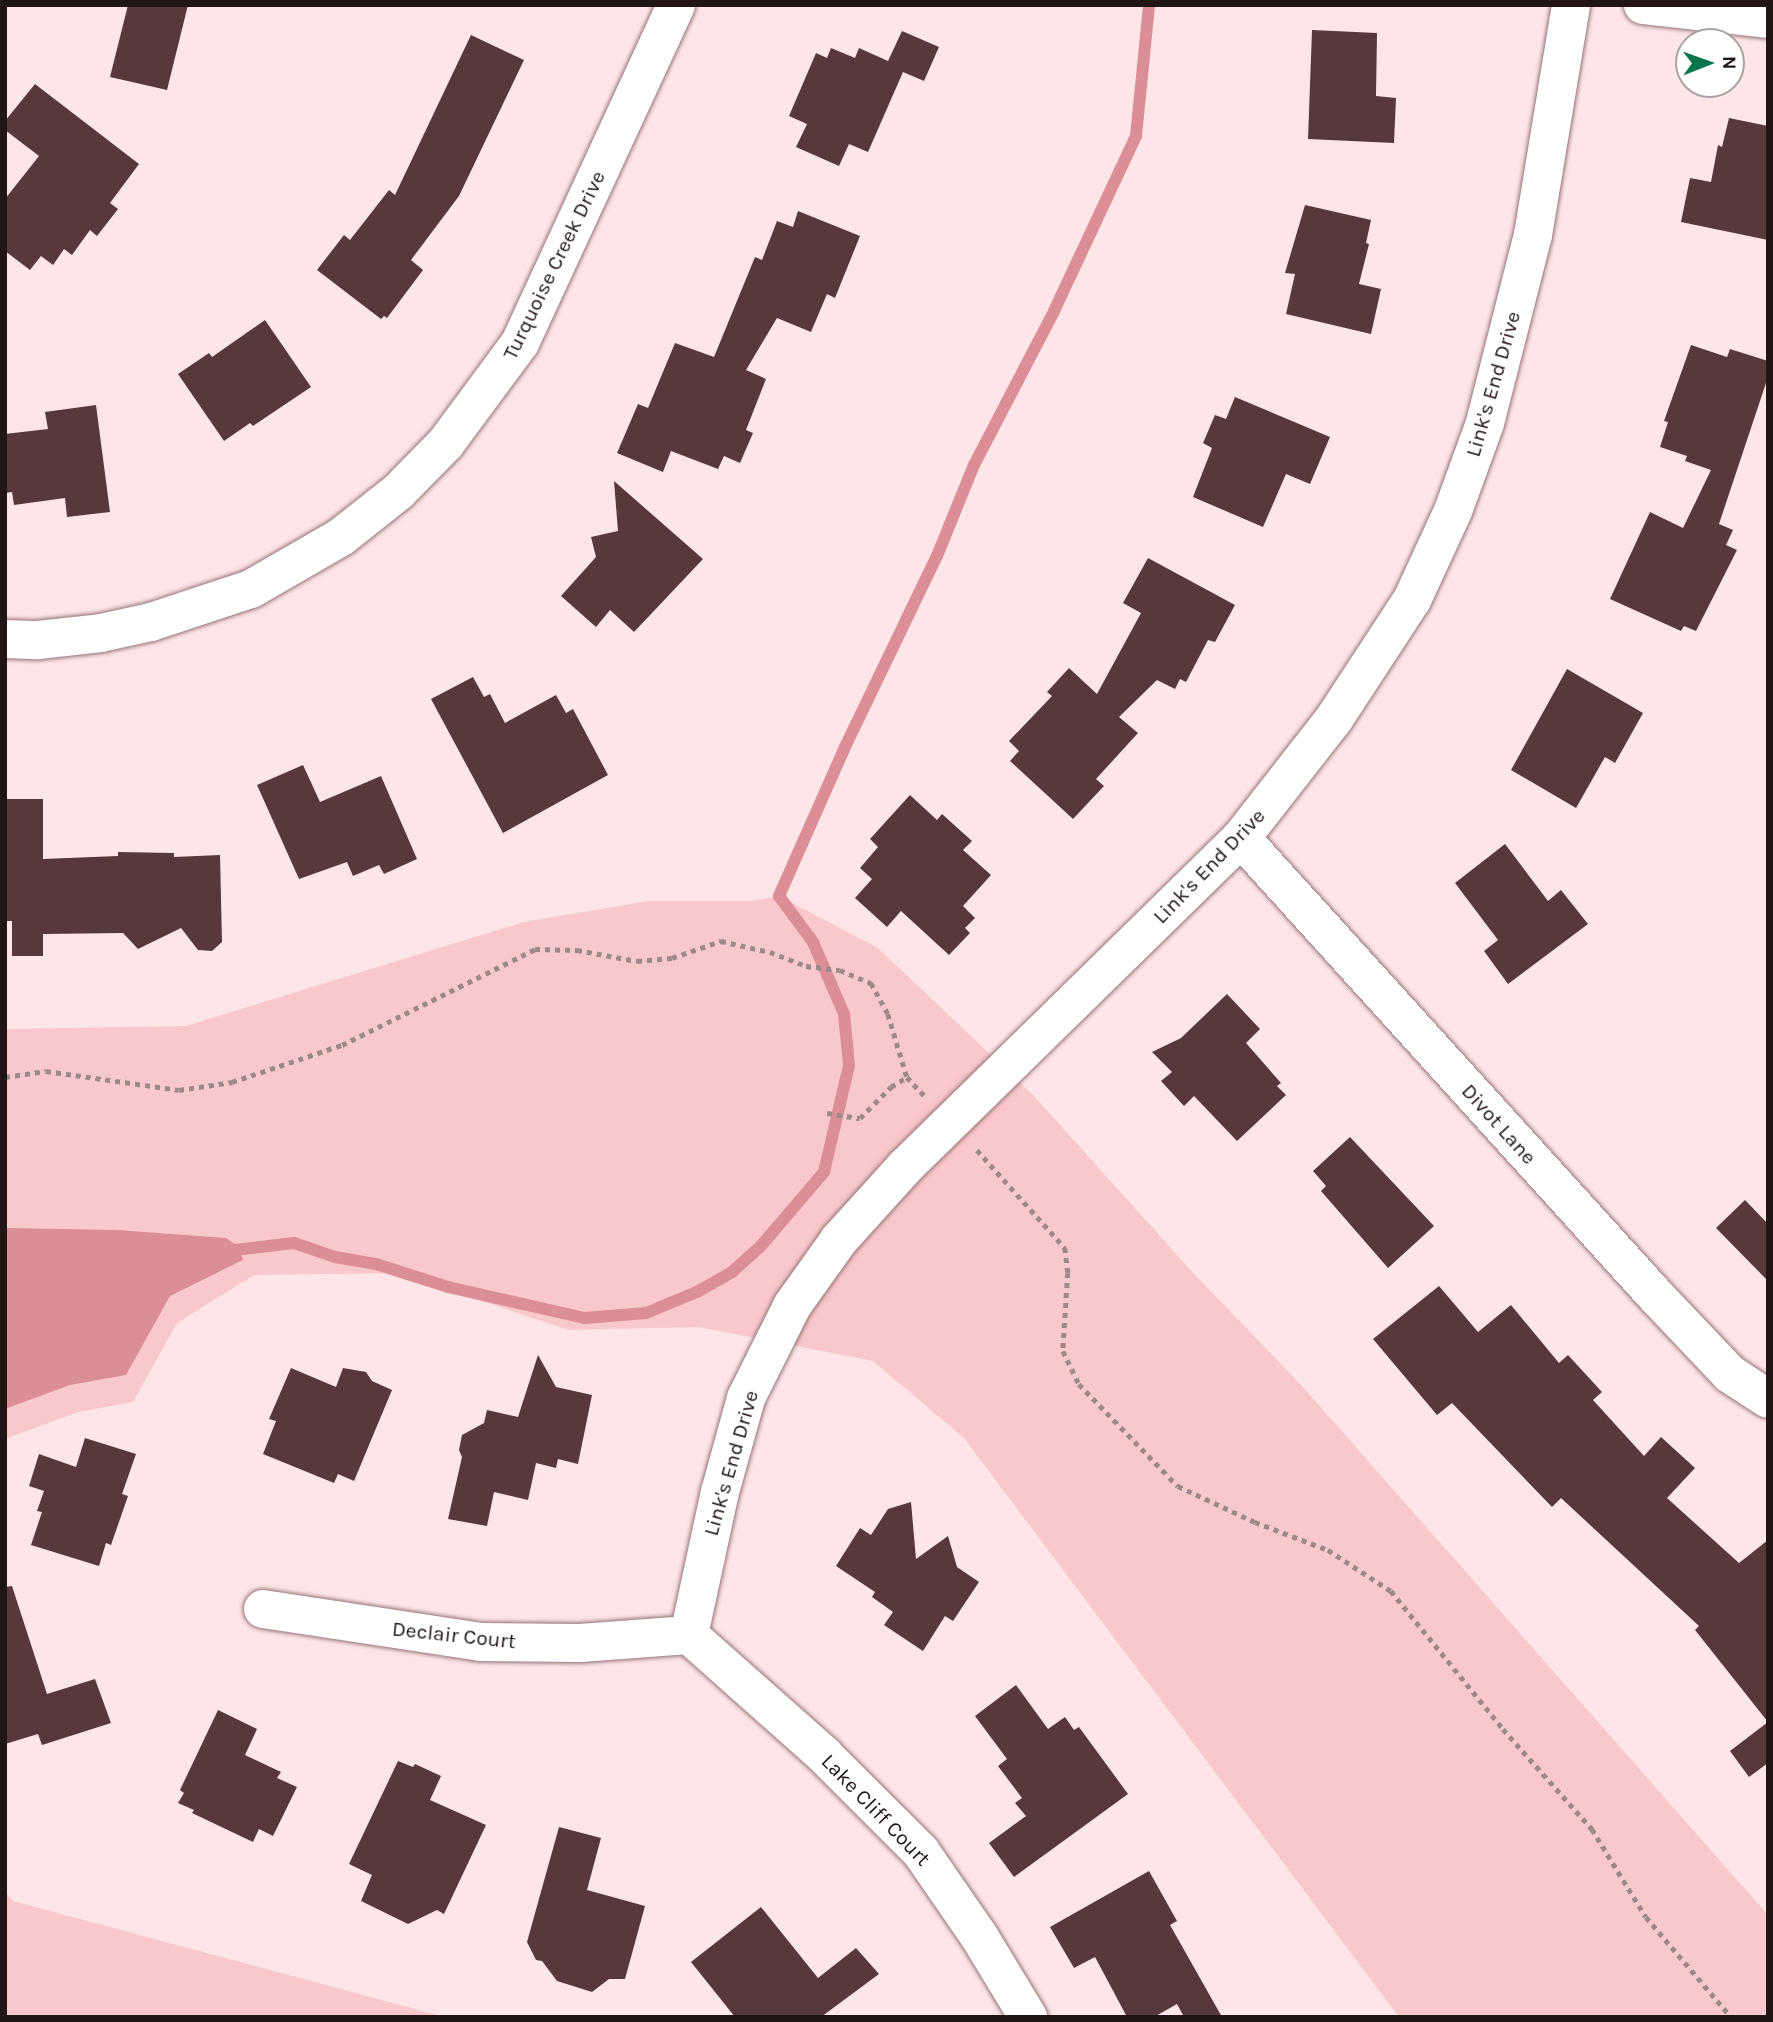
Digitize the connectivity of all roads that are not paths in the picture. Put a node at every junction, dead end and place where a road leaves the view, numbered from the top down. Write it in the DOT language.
graph roads {
  1 [pos="676,5"];
  2 [pos="1571,5"];
  3 [pos="1643,5"];
  4 [pos="1768,19"];
  5 [pos="5,639"];
  6 [pos="1241,838"];
  7 [pos="1768,1399"];
  8 [pos="263,1608"];
  9 [pos="689,1635"];
  10 [pos="1028,2017"];
  1 -- 5 [label="street, Turquoise Creek Drive"];
  2 -- 6 [label="street, Link's End Drive"];
  3 -- 4 [label="street"];
  6 -- 7 [label="street, Divot Lane"];
  6 -- 9 [label="street, Link's End Drive"];
  8 -- 9 [label="street, Declair Court"];
  9 -- 10 [label="street, Lake Cliff Court"];
}
